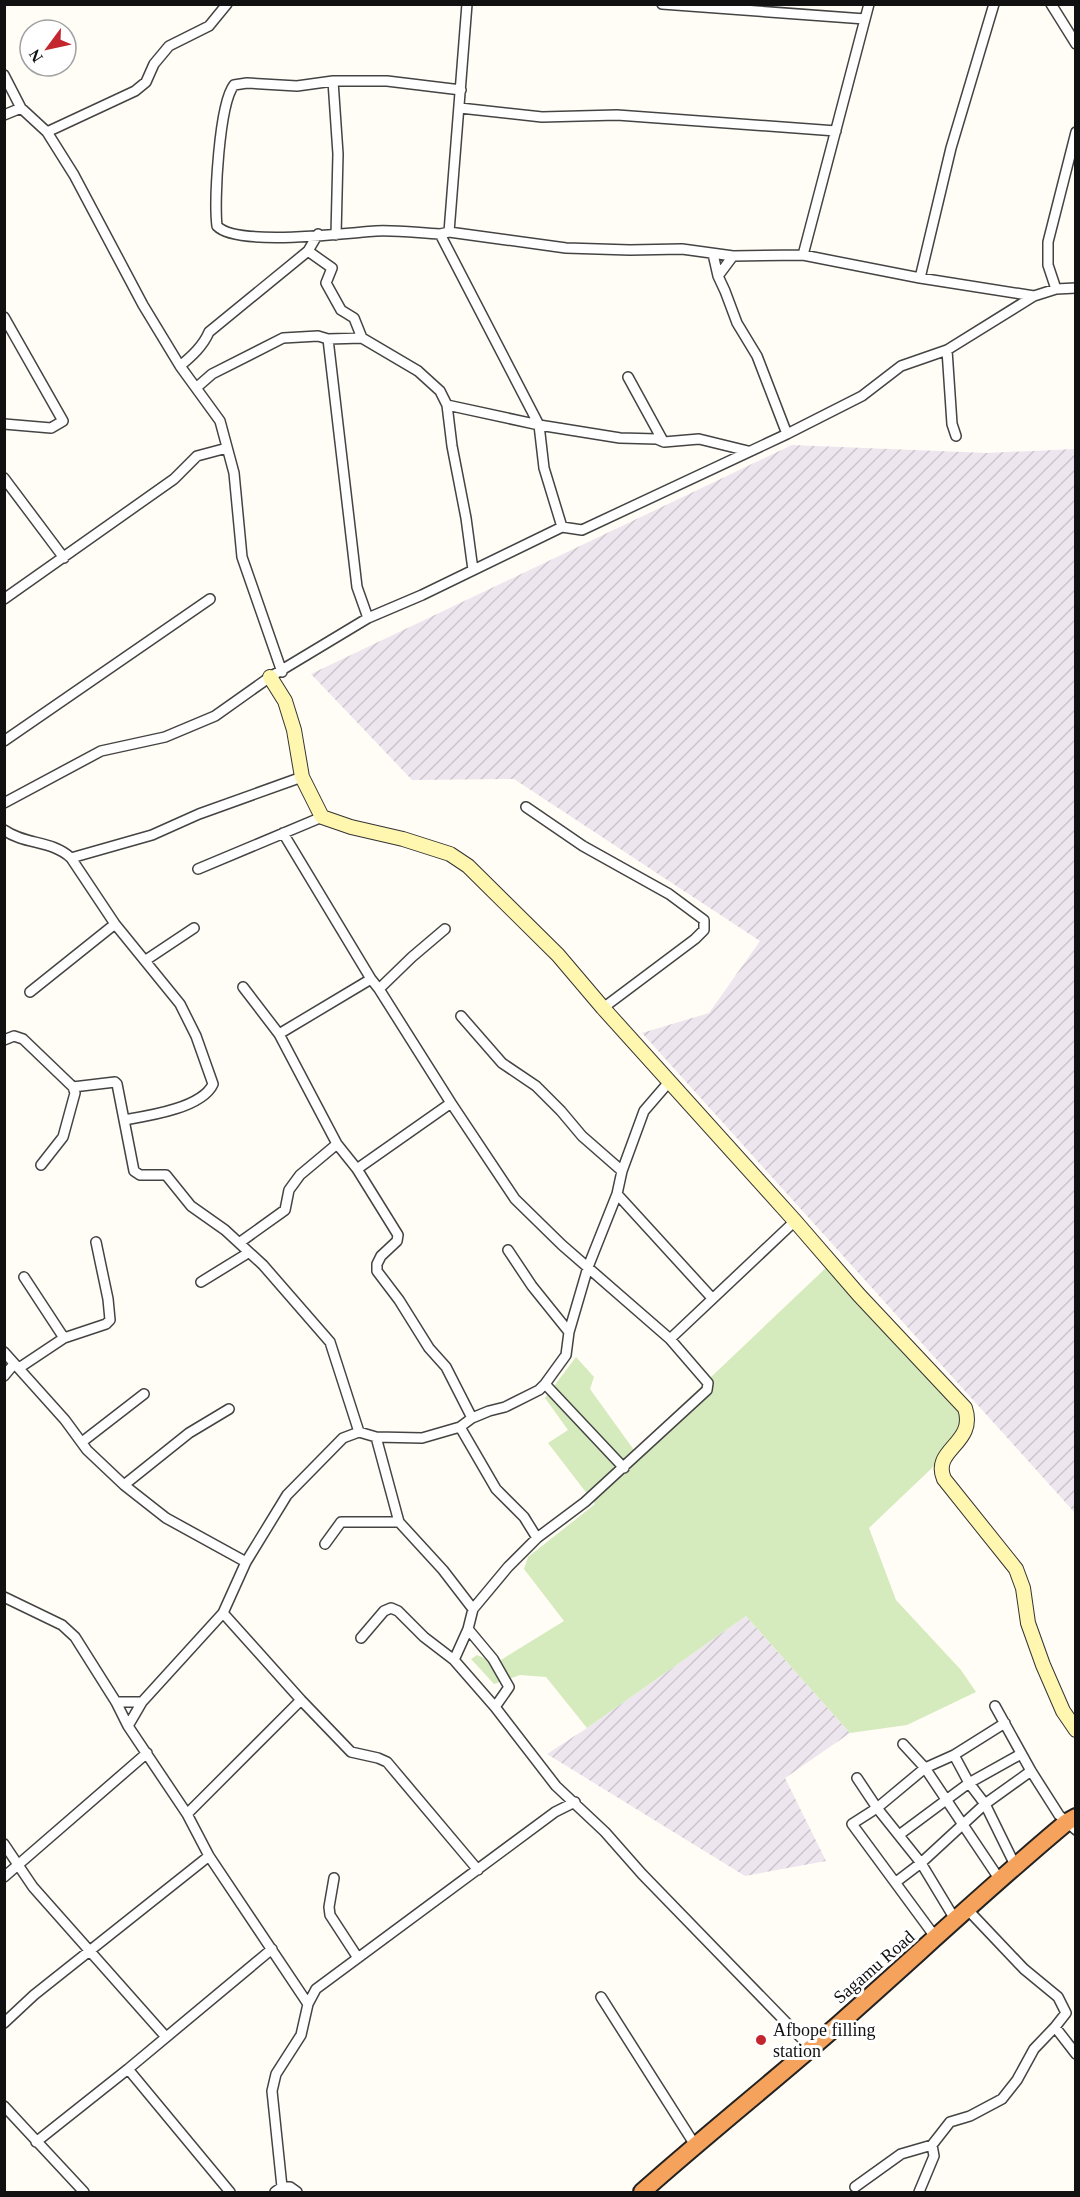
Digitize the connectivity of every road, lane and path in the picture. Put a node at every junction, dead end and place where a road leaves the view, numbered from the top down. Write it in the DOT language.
graph roads {
  1 [pos="227,4"];
  2 [pos="467,4"];
  3 [pos="662,4"];
  4 [pos="869,4"];
  5 [pos="994,4"];
  6 [pos="1051,4"];
  7 [pos="865,19"];
  8 [pos="1076,44"];
  9 [pos="4,75"];
  10 [pos="333,81"];
  11 [pos="460,90"];
  12 [pos="21,108"];
  13 [pos="459,108"];
  14 [pos="4,115"];
  15 [pos="836,131"];
  16 [pos="47,132"];
  17 [pos="1076,132"];
  18 [pos="445,233"];
  19 [pos="318,234"];
  20 [pos="336,235"];
  21 [pos="308,251"];
  22 [pos="713,254"];
  23 [pos="803,255"];
  24 [pos="733,256"];
  25 [pos="718,276"];
  26 [pos="920,278"];
  27 [pos="1076,288"];
  28 [pos="1056,289"];
  29 [pos="1034,296"];
  30 [pos="4,317"];
  31 [pos="362,338"];
  32 [pos="328,339"];
  33 [pos="947,350"];
  34 [pos="180,366"];
  35 [pos="628,377"];
  36 [pos="196,388"];
  37 [pos="447,405"];
  38 [pos="4,424"];
  39 [pos="539,425"];
  40 [pos="787,434"];
  41 [pos="956,436"];
  42 [pos="664,442"];
  43 [pos="227,448"];
  44 [pos="748,451"];
  45 [pos="4,478"];
  46 [pos="562,527"];
  47 [pos="64,558"];
  48 [pos="473,570"];
  49 [pos="4,599"];
  50 [pos="210,599"];
  51 [pos="368,618"];
  52 [pos="276,675"];
  53 [pos="4,741"];
  54 [pos="302,777"];
  55 [pos="4,803"];
  56 [pos="526,807"];
  57 [pos="322,817"];
  58 [pos="4,830"];
  59 [pos="283,833"];
  60 [pos="70,858"];
  61 [pos="198,869"];
  62 [pos="115,924"];
  63 [pos="194,928"];
  64 [pos="445,929"];
  65 [pos="146,960"];
  66 [pos="371,979"];
  67 [pos="243,987"];
  68 [pos="379,989"];
  69 [pos="30,992"];
  70 [pos="603,1008"];
  71 [pos="461,1016"];
  72 [pos="279,1034"];
  73 [pos="4,1040"];
  74 [pos="669,1082"];
  75 [pos="73,1087"];
  76 [pos="451,1103"];
  77 [pos="124,1120"];
  78 [pos="337,1144"];
  79 [pos="41,1165"];
  80 [pos="357,1169"];
  81 [pos="622,1171"];
  82 [pos="617,1194"];
  83 [pos="795,1221"];
  84 [pos="96,1242"];
  85 [pos="240,1243"];
  86 [pos="508,1250"];
  87 [pos="248,1253"];
  88 [pos="588,1267"];
  89 [pos="24,1277"];
  90 [pos="201,1282"];
  91 [pos="712,1298"];
  92 [pos="569,1332"];
  93 [pos="64,1338"];
  94 [pos="670,1339"];
  95 [pos="4,1352"];
  96 [pos="16,1366"];
  97 [pos="4,1376"];
  98 [pos="545,1384"];
  99 [pos="144,1394"];
  100 [pos="229,1409"];
  101 [pos="472,1418"];
  102 [pos="460,1427"];
  103 [pos="359,1432"];
  104 [pos="376,1437"];
  105 [pos="82,1442"];
  106 [pos="624,1468"];
  107 [pos="124,1485"];
  108 [pos="399,1522"];
  109 [pos="537,1538"];
  110 [pos="325,1544"];
  111 [pos="246,1562"];
  112 [pos="4,1597"];
  113 [pos="473,1609"];
  114 [pos="224,1613"];
  115 [pos="468,1629"];
  116 [pos="361,1638"];
  117 [pos="454,1660"];
  118 [pos="301,1700"];
  119 [pos="116,1702"];
  120 [pos="142,1702"];
  121 [pos="995,1706"];
  122 [pos="495,1707"];
  123 [pos="1005,1723"];
  124 [pos="128,1726"];
  125 [pos="1076,1730"];
  126 [pos="903,1744"];
  127 [pos="147,1753"];
  128 [pos="1021,1754"];
  129 [pos="954,1755"];
  130 [pos="925,1768"];
  131 [pos="1031,1771"];
  132 [pos="857,1778"];
  133 [pos="969,1783"];
  134 [pos="945,1800"];
  135 [pos="575,1802"];
  136 [pos="985,1804"];
  137 [pos="877,1808"];
  138 [pos="187,1814"];
  139 [pos="1073,1823"];
  140 [pos="963,1826"];
  141 [pos="899,1835"];
  142 [pos="4,1844"];
  143 [pos="209,1856"];
  144 [pos="921,1863"];
  145 [pos="1015,1865"];
  146 [pos="19,1867"];
  147 [pos="478,1870"];
  148 [pos="4,1878"];
  149 [pos="334,1878"];
  150 [pos="1000,1880"];
  151 [pos="896,1882"];
  152 [pos="962,1915"];
  153 [pos="936,1938"];
  154 [pos="272,1949"];
  155 [pos="91,1951"];
  156 [pos="358,1958"];
  157 [pos="601,1997"];
  158 [pos="308,2004"];
  159 [pos="1076,2006"];
  160 [pos="1066,2013"];
  161 [pos="4,2023"];
  162 [pos="1055,2027"];
  163 [pos="166,2037"];
  164 [pos="811,2048"];
  165 [pos="1076,2054"];
  166 [pos="128,2069"];
  167 [pos="5,2108"];
  168 [pos="36,2142"];
  169 [pos="695,2145"];
  170 [pos="932,2145"];
  171 [pos="855,2187"];
  172 [pos="279,2190"];
  173 [pos="84,2193"];
  174 [pos="230,2193"];
  175 [pos="297,2193"];
  176 [pos="642,2193"];
  177 [pos="918,2193"];
  1 -- 16 [label="street"];
  2 -- 11 [label="street"];
  3 -- 7 [label="street"];
  4 -- 7 [label="street"];
  5 -- 26 [label="street"];
  6 -- 8 [label="street"];
  7 -- 15 [label="street"];
  9 -- 12 [label="street"];
  10 -- 11 [label="street"];
  10 -- 19 [label="street"];
  10 -- 20 [label="street"];
  11 -- 13 [label="street"];
  12 -- 14 [label="street"];
  12 -- 16 [label="street"];
  13 -- 15 [label="street"];
  13 -- 18 [label="street"];
  15 -- 23 [label="street"];
  16 -- 34 [label="street"];
  17 -- 28 [label="street"];
  18 -- 20 [label="street"];
  18 -- 22 [label="street"];
  18 -- 39 [label="street"];
  19 -- 20 [label="street"];
  19 -- 21 [label="street"];
  21 -- 31 [label="street"];
  21 -- 34 [label="street"];
  22 -- 24 [label="street"];
  22 -- 25 [label="street"];
  23 -- 24 [label="street"];
  23 -- 26 [label="street"];
  24 -- 25 [label="street"];
  25 -- 40 [label="street"];
  26 -- 29 [label="street"];
  27 -- 28 [label="street"];
  28 -- 29 [label="street"];
  29 -- 33 [label="street"];
  30 -- 38 [label="street"];
  31 -- 32 [label="street"];
  31 -- 37 [label="street"];
  32 -- 36 [label="street"];
  32 -- 51 [label="street"];
  33 -- 40 [label="street"];
  33 -- 41 [label="street"];
  34 -- 36 [label="street"];
  35 -- 42 [label="street"];
  36 -- 43 [label="street"];
  37 -- 39 [label="street"];
  37 -- 48 [label="street"];
  39 -- 42 [label="street"];
  39 -- 46 [label="street"];
  40 -- 44 [label="street"];
  42 -- 44 [label="street"];
  43 -- 47 [label="street"];
  43 -- 52 [label="street"];
  44 -- 46 [label="street"];
  45 -- 47 [label="street"];
  46 -- 48 [label="street"];
  47 -- 49 [label="street"];
  48 -- 51 [label="street"];
  50 -- 53 [label="street"];
  51 -- 52 [label="street"];
  52 -- 54 [label="street"];
  52 -- 55 [label="street"];
  54 -- 57 [label="street"];
  54 -- 60 [label="street"];
  56 -- 70 [label="street"];
  57 -- 59 [label="street"];
  57 -- 70 [label="street"];
  58 -- 60 [label="street"];
  59 -- 61 [label="street"];
  59 -- 66 [label="street"];
  60 -- 62 [label="street"];
  62 -- 65 [label="street"];
  62 -- 69 [label="street"];
  63 -- 65 [label="street"];
  64 -- 68 [label="street"];
  65 -- 77 [label="street"];
  66 -- 68 [label="street"];
  66 -- 72 [label="street"];
  67 -- 72 [label="street"];
  68 -- 76 [label="street"];
  70 -- 74 [label="street"];
  71 -- 81 [label="street"];
  72 -- 78 [label="street"];
  73 -- 75 [label="street"];
  74 -- 81 [label="street"];
  74 -- 83 [label="street"];
  75 -- 77 [label="street"];
  75 -- 79 [label="street"];
  76 -- 80 [label="street"];
  76 -- 88 [label="street"];
  77 -- 85 [label="street"];
  78 -- 80 [label="street"];
  78 -- 85 [label="street"];
  80 -- 101 [label="street"];
  81 -- 82 [label="street"];
  82 -- 88 [label="street"];
  82 -- 91 [label="street"];
  83 -- 91 [label="street"];
  83 -- 125 [label="street"];
  84 -- 93 [label="street"];
  85 -- 87 [label="street"];
  86 -- 92 [label="street"];
  87 -- 90 [label="street"];
  87 -- 103 [label="street"];
  88 -- 92 [label="street"];
  88 -- 94 [label="street"];
  89 -- 93 [label="street"];
  91 -- 94 [label="street"];
  92 -- 98 [label="street"];
  93 -- 96 [label="street"];
  94 -- 106 [label="street"];
  95 -- 96 [label="street"];
  96 -- 97 [label="street"];
  96 -- 105 [label="street"];
  98 -- 101 [label="street"];
  98 -- 106 [label="street"];
  99 -- 105 [label="street"];
  100 -- 107 [label="street"];
  101 -- 102 [label="street"];
  102 -- 104 [label="street"];
  102 -- 109 [label="street"];
  103 -- 104 [label="street"];
  103 -- 111 [label="street"];
  104 -- 108 [label="street"];
  105 -- 107 [label="street"];
  106 -- 109 [label="street"];
  107 -- 111 [label="street"];
  108 -- 110 [label="street"];
  108 -- 113 [label="street"];
  109 -- 113 [label="street"];
  111 -- 114 [label="street"];
  112 -- 119 [label="street"];
  113 -- 115 [label="street"];
  114 -- 118 [label="street"];
  114 -- 120 [label="street"];
  115 -- 117 [label="street"];
  115 -- 122 [label="street"];
  116 -- 117 [label="street"];
  117 -- 122 [label="street"];
  118 -- 138 [label="street"];
  118 -- 147 [label="street"];
  119 -- 120 [label="street"];
  119 -- 124 [label="street"];
  120 -- 124 [label="street"];
  121 -- 123 [label="street"];
  122 -- 135 [label="street"];
  123 -- 128 [label="street"];
  123 -- 129 [label="street"];
  124 -- 127 [label="street"];
  126 -- 130 [label="street"];
  127 -- 138 [label="street"];
  127 -- 146 [label="street"];
  128 -- 131 [label="street"];
  128 -- 133 [label="street"];
  129 -- 130 [label="street"];
  129 -- 133 [label="street"];
  130 -- 134 [label="street"];
  130 -- 137 [label="street"];
  131 -- 136 [label="street"];
  131 -- 139 [label="street"];
  132 -- 137 [label="street"];
  133 -- 134 [label="street"];
  133 -- 136 [label="street"];
  134 -- 140 [label="street"];
  134 -- 141 [label="street"];
  135 -- 147 [label="street"];
  135 -- 164 [label="street"];
  136 -- 140 [label="street"];
  136 -- 145 [label="street"];
  137 -- 141 [label="street"];
  137 -- 151 [label="street"];
  138 -- 143 [label="street"];
  139 -- 145 [label="highway, Sagamu Road"];
  140 -- 144 [label="street"];
  140 -- 150 [label="street"];
  141 -- 144 [label="street"];
  142 -- 146 [label="street"];
  143 -- 154 [label="street"];
  143 -- 155 [label="street"];
  144 -- 151 [label="street"];
  144 -- 152 [label="street"];
  145 -- 150 [label="highway, Sagamu Road"];
  146 -- 148 [label="street"];
  146 -- 155 [label="street"];
  147 -- 156 [label="street"];
  149 -- 156 [label="street"];
  150 -- 152 [label="highway, Sagamu Road"];
  151 -- 153 [label="street"];
  152 -- 153 [label="highway, Sagamu Road"];
  152 -- 160 [label="street"];
  153 -- 164 [label="highway, Sagamu Road"];
  154 -- 158 [label="street"];
  154 -- 163 [label="street"];
  155 -- 161 [label="street"];
  155 -- 163 [label="street"];
  156 -- 158 [label="street"];
  157 -- 169 [label="street"];
  158 -- 172 [label="street"];
  159 -- 160 [label="street"];
  160 -- 162 [label="street"];
  162 -- 165 [label="street"];
  162 -- 170 [label="street"];
  163 -- 166 [label="street"];
  164 -- 169 [label="highway, Sagamu Road"];
  166 -- 168 [label="street"];
  166 -- 174 [label="street"];
  167 -- 168 [label="street"];
  168 -- 173 [label="street"];
  169 -- 176 [label="highway, Sagamu Road"];
  170 -- 171 [label="street"];
  170 -- 177 [label="street"];
  172 -- 175 [label="street"];
}
